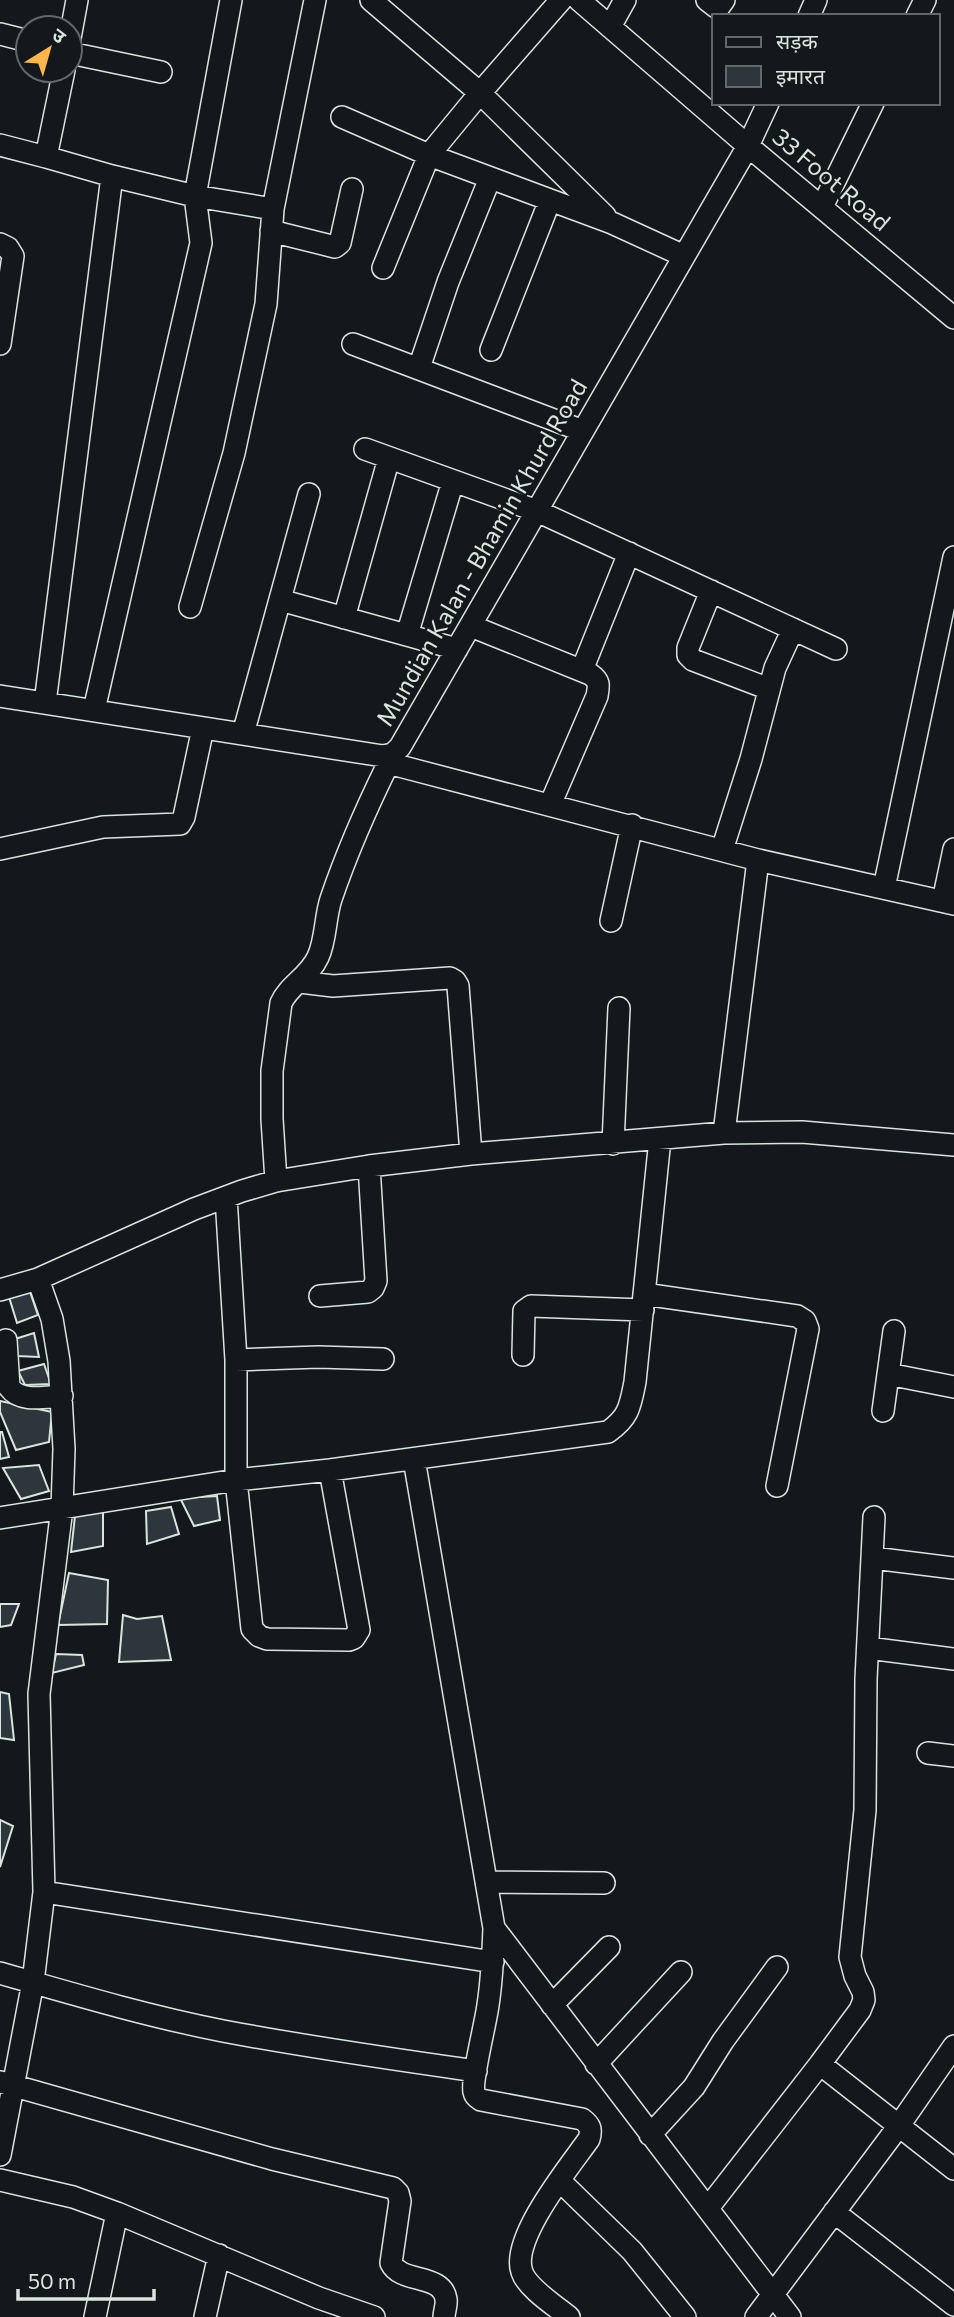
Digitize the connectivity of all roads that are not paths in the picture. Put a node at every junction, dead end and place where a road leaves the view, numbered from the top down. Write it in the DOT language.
graph roads {
  1 [pos="231,0"];
  2 [pos="314,0"];
  3 [pos="371,0"];
  4 [pos="561,0"];
  5 [pos="579,0"];
  6 [pos="625,0"];
  7 [pos="707,0"];
  8 [pos="724,0"];
  9 [pos="610,27"];
  10 [pos="84,56"];
  11 [pos="161,72"];
  12 [pos="61,84"];
  13 [pos="480,93"];
  14 [pos="767,105"];
  15 [pos="872,105"];
  16 [pos="342,117"];
  17 [pos="747,146"];
  18 [pos="1,149"];
  19 [pos="429,155"];
  20 [pos="46,157"];
  21 [pos="112,176"];
  22 [pos="490,178"];
  23 [pos="352,189"];
  24 [pos="195,196"];
  25 [pos="550,200"];
  26 [pos="822,207"];
  27 [pos="272,209"];
  28 [pos="612,223"];
  29 [pos="271,231"];
  30 [pos="0,244"];
  31 [pos="684,256"];
  32 [pos="383,268"];
  33 [pos="954,318"];
  34 [pos="0,344"];
  35 [pos="353,344"];
  36 [pos="491,350"];
  37 [pos="419,368"];
  38 [pos="583,430"];
  39 [pos="365,449"];
  40 [pos="389,458"];
  41 [pos="453,481"];
  42 [pos="309,494"];
  43 [pos="537,511"];
  44 [pos="629,553"];
  45 [pos="954,557"];
  46 [pos="711,591"];
  47 [pos="280,600"];
  48 [pos="190,607"];
  49 [pos="344,618"];
  50 [pos="471,625"];
  51 [pos="793,629"];
  52 [pos="407,635"];
  53 [pos="457,649"];
  54 [pos="836,649"];
  55 [pos="582,670"];
  56 [pos="769,689"];
  57 [pos="0,696"];
  58 [pos="45,703"];
  59 [pos="94,710"];
  60 [pos="203,728"];
  61 [pos="243,734"];
  62 [pos="391,759"];
  63 [pos="550,805"];
  64 [pos="632,825"];
  65 [pos="0,849"];
  66 [pos="954,849"];
  67 [pos="722,850"];
  68 [pos="758,860"];
  69 [pos="884,888"];
  70 [pos="948,903"];
  71 [pos="611,921"];
  72 [pos="300,982"];
  73 [pos="619,1007"];
  74 [pos="724,1133"];
  75 [pos="660,1139"];
  76 [pos="613,1144"];
  77 [pos="954,1145"];
  78 [pos="471,1154"];
  79 [pos="369,1166"];
  80 [pos="276,1181"];
  81 [pos="226,1198"];
  82 [pos="38,1279"];
  83 [pos="0,1290"];
  84 [pos="320,1296"];
  85 [pos="643,1302"];
  86 [pos="894,1331"];
  87 [pos="6,1340"];
  88 [pos="523,1355"];
  89 [pos="383,1359"];
  90 [pos="236,1360"];
  91 [pos="888,1374"];
  92 [pos="954,1387"];
  93 [pos="62,1396"];
  94 [pos="883,1411"];
  95 [pos="414,1459"];
  96 [pos="330,1470"];
  97 [pos="236,1480"];
  98 [pos="777,1486"];
  99 [pos="62,1508"];
  100 [pos="874,1517"];
  101 [pos="0,1518"];
  102 [pos="873,1558"];
  103 [pos="954,1568"];
  104 [pos="868,1648"];
  105 [pos="954,1659"];
  106 [pos="928,1752"];
  107 [pos="954,1756"];
  108 [pos="486,1882"];
  109 [pos="604,1883"];
  110 [pos="44,1892"];
  111 [pos="494,1928"];
  112 [pos="609,1947"];
  113 [pos="493,1962"];
  114 [pos="777,1967"];
  115 [pos="681,1972"];
  116 [pos="0,1973"];
  117 [pos="33,1982"];
  118 [pos="552,2006"];
  119 [pos="953,2050"];
  120 [pos="596,2064"];
  121 [pos="820,2064"];
  122 [pos="476,2071"];
  123 [pos="6,2082"];
  124 [pos="898,2127"];
  125 [pos="650,2135"];
  126 [pos="0,2155"];
  127 [pos="954,2169"];
  128 [pos="0,2180"];
  129 [pos="560,2180"];
  130 [pos="708,2208"];
  131 [pos="835,2211"];
  132 [pos="117,2213"];
  133 [pos="219,2255"];
  134 [pos="772,2294"];
  135 [pos="954,2305"];
  136 [pos="317,2307"];
  137 [pos="95,2317"];
  138 [pos="205,2317"];
  139 [pos="374,2317"];
  140 [pos="444,2317"];
  141 [pos="569,2317"];
  142 [pos="685,2317"];
  143 [pos="755,2317"];
  144 [pos="790,2317"];
  1 -- 24 [label="street"];
  2 -- 27 [label="street"];
  3 -- 13 [label="street"];
  4 -- 13 [label="street"];
  5 -- 9 [label="street, 33 Foot Road"];
  6 -- 9 [label="street"];
  7 -- 8 [label="street"];
  9 -- 17 [label="street, 33 Foot Road"];
  10 -- 11 [label="street"];
  12 -- 20 [label="street"];
  13 -- 19 [label="street"];
  13 -- 28 [label="street"];
  14 -- 17 [label="street, Mundian Kalan - Bhamin Khurd Road"];
  15 -- 26 [label="street"];
  16 -- 19 [label="street"];
  17 -- 26 [label="street, 33 Foot Road"];
  17 -- 31 [label="street, Mundian Kalan - Bhamin Khurd Road"];
  18 -- 20 [label="street"];
  19 -- 22 [label="street"];
  19 -- 32 [label="street"];
  20 -- 21 [label="street"];
  21 -- 24 [label="street"];
  21 -- 58 [label="street"];
  22 -- 25 [label="street"];
  22 -- 37 [label="street"];
  23 -- 29 [label="street"];
  24 -- 27 [label="street"];
  24 -- 59 [label="street"];
  25 -- 28 [label="street"];
  25 -- 36 [label="street"];
  26 -- 33 [label="street, 33 Foot Road"];
  27 -- 29 [label="street"];
  28 -- 31 [label="street"];
  29 -- 48 [label="street"];
  30 -- 34 [label="street"];
  31 -- 38 [label="street, Mundian Kalan - Bhamin Khurd Road"];
  35 -- 37 [label="street"];
  37 -- 38 [label="street"];
  38 -- 43 [label="street, Mundian Kalan - Bhamin Khurd Road"];
  39 -- 40 [label="street"];
  40 -- 41 [label="street"];
  40 -- 49 [label="street"];
  41 -- 43 [label="street"];
  41 -- 52 [label="street"];
  42 -- 47 [label="street"];
  43 -- 44 [label="street"];
  43 -- 50 [label="street, Mundian Kalan - Bhamin Khurd Road"];
  44 -- 46 [label="street"];
  44 -- 55 [label="street"];
  45 -- 69 [label="street"];
  46 -- 51 [label="street"];
  46 -- 56 [label="street"];
  47 -- 49 [label="street"];
  47 -- 61 [label="street"];
  49 -- 52 [label="street"];
  50 -- 53 [label="street, Mundian Kalan - Bhamin Khurd Road"];
  50 -- 55 [label="street"];
  51 -- 54 [label="street"];
  51 -- 56 [label="street"];
  52 -- 53 [label="street"];
  53 -- 62 [label="street, Mundian Kalan - Bhamin Khurd Road"];
  55 -- 63 [label="street"];
  56 -- 67 [label="street"];
  57 -- 58 [label="street, Mundian Kalan - Bhamin Khurd Road"];
  58 -- 59 [label="street, Mundian Kalan - Bhamin Khurd Road"];
  59 -- 60 [label="street, Mundian Kalan - Bhamin Khurd Road"];
  60 -- 61 [label="street, Mundian Kalan - Bhamin Khurd Road"];
  60 -- 65 [label="street"];
  61 -- 62 [label="street, Mundian Kalan - Bhamin Khurd Road"];
  62 -- 63 [label="street"];
  62 -- 72 [label="street"];
  63 -- 64 [label="street"];
  64 -- 67 [label="street"];
  64 -- 71 [label="street"];
  66 -- 70 [label="street"];
  67 -- 68 [label="street"];
  68 -- 69 [label="street"];
  68 -- 74 [label="street"];
  69 -- 70 [label="street"];
  72 -- 78 [label="street"];
  72 -- 80 [label="street"];
  73 -- 76 [label="street"];
  74 -- 75 [label="street"];
  74 -- 77 [label="street"];
  75 -- 76 [label="street"];
  75 -- 85 [label="street"];
  76 -- 78 [label="street"];
  78 -- 79 [label="street"];
  79 -- 80 [label="street"];
  79 -- 84 [label="street"];
  80 -- 81 [label="street"];
  81 -- 82 [label="street"];
  81 -- 90 [label="street"];
  82 -- 83 [label="street"];
  82 -- 93 [label="street"];
  85 -- 88 [label="street"];
  85 -- 95 [label="street"];
  85 -- 98 [label="street"];
  86 -- 91 [label="street"];
  87 -- 93 [label="street"];
  89 -- 90 [label="street"];
  90 -- 97 [label="street"];
  91 -- 92 [label="street"];
  91 -- 94 [label="street"];
  93 -- 99 [label="street"];
  95 -- 96 [label="street"];
  95 -- 108 [label="street"];
  96 -- 97 [label="street"];
  96 -- 97 [label="street"];
  97 -- 99 [label="street"];
  99 -- 101 [label="street"];
  99 -- 110 [label="street"];
  100 -- 102 [label="street"];
  102 -- 103 [label="street"];
  102 -- 104 [label="street"];
  104 -- 105 [label="street"];
  104 -- 121 [label="street"];
  106 -- 107 [label="street"];
  108 -- 109 [label="street"];
  108 -- 111 [label="street"];
  110 -- 113 [label="street"];
  110 -- 117 [label="street"];
  111 -- 113 [label="street"];
  111 -- 118 [label="street"];
  112 -- 118 [label="street"];
  113 -- 122 [label="street"];
  114 -- 125 [label="street"];
  115 -- 120 [label="street"];
  116 -- 117 [label="street"];
  117 -- 122 [label="street"];
  117 -- 123 [label="street"];
  118 -- 120 [label="street"];
  119 -- 124 [label="street"];
  120 -- 125 [label="street"];
  121 -- 124 [label="street"];
  121 -- 130 [label="street"];
  122 -- 129 [label="street"];
  123 -- 126 [label="street"];
  123 -- 140 [label="street"];
  124 -- 127 [label="street"];
  124 -- 131 [label="street"];
  125 -- 130 [label="street"];
  128 -- 132 [label="street"];
  129 -- 141 [label="street"];
  129 -- 142 [label="street"];
  130 -- 134 [label="street"];
  131 -- 134 [label="street"];
  131 -- 135 [label="street"];
  132 -- 133 [label="street"];
  132 -- 137 [label="street"];
  133 -- 136 [label="street"];
  133 -- 138 [label="street"];
  134 -- 143 [label="street"];
  134 -- 144 [label="street"];
  136 -- 139 [label="street"];
}
